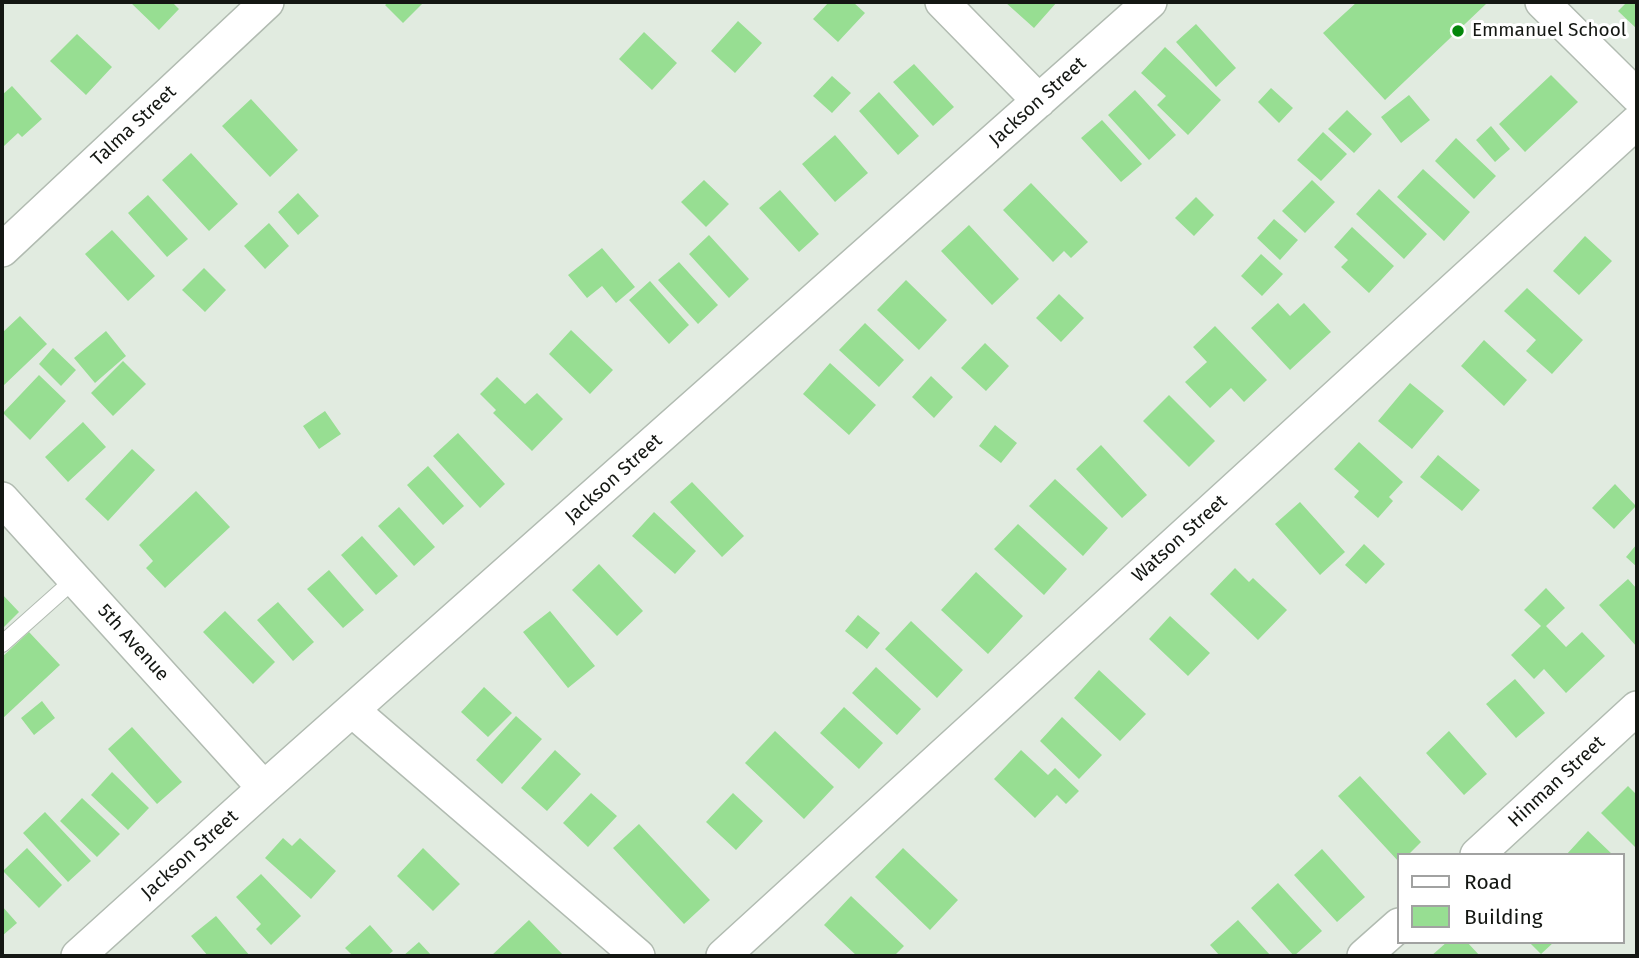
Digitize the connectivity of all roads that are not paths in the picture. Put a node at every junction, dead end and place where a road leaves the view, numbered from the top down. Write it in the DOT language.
graph roads {
  1 [pos="267,2"];
  2 [pos="942,2"];
  3 [pos="1150,2"];
  4 [pos="1542,2"];
  5 [pos="1637,96"];
  6 [pos="1039,101"];
  7 [pos="1637,122"];
  8 [pos="2,250"];
  9 [pos="2,499"];
  10 [pos="75,579"];
  11 [pos="2,643"];
  12 [pos="1637,708"];
  13 [pos="353,711"];
  14 [pos="264,788"];
  15 [pos="1479,853"];
  16 [pos="1398,926"];
  17 [pos="78,956"];
  18 [pos="638,956"];
  19 [pos="723,956"];
  20 [pos="1364,956"];
  1 -- 8 [label="street, Talma Street"];
  2 -- 6 [label="street"];
  3 -- 6 [label="street, Jackson Street"];
  4 -- 5 [label="street"];
  6 -- 13 [label="street, Jackson Street"];
  7 -- 19 [label="street, Watson Street"];
  9 -- 10 [label="street, 5th Avenue"];
  10 -- 11 [label="lane"];
  10 -- 14 [label="street, 5th Avenue"];
  12 -- 15 [label="street, Hinman Street"];
  13 -- 14 [label="street, Jackson Street"];
  13 -- 18 [label="street"];
  14 -- 17 [label="street, Jackson Street"];
  16 -- 20 [label="street"];
}
